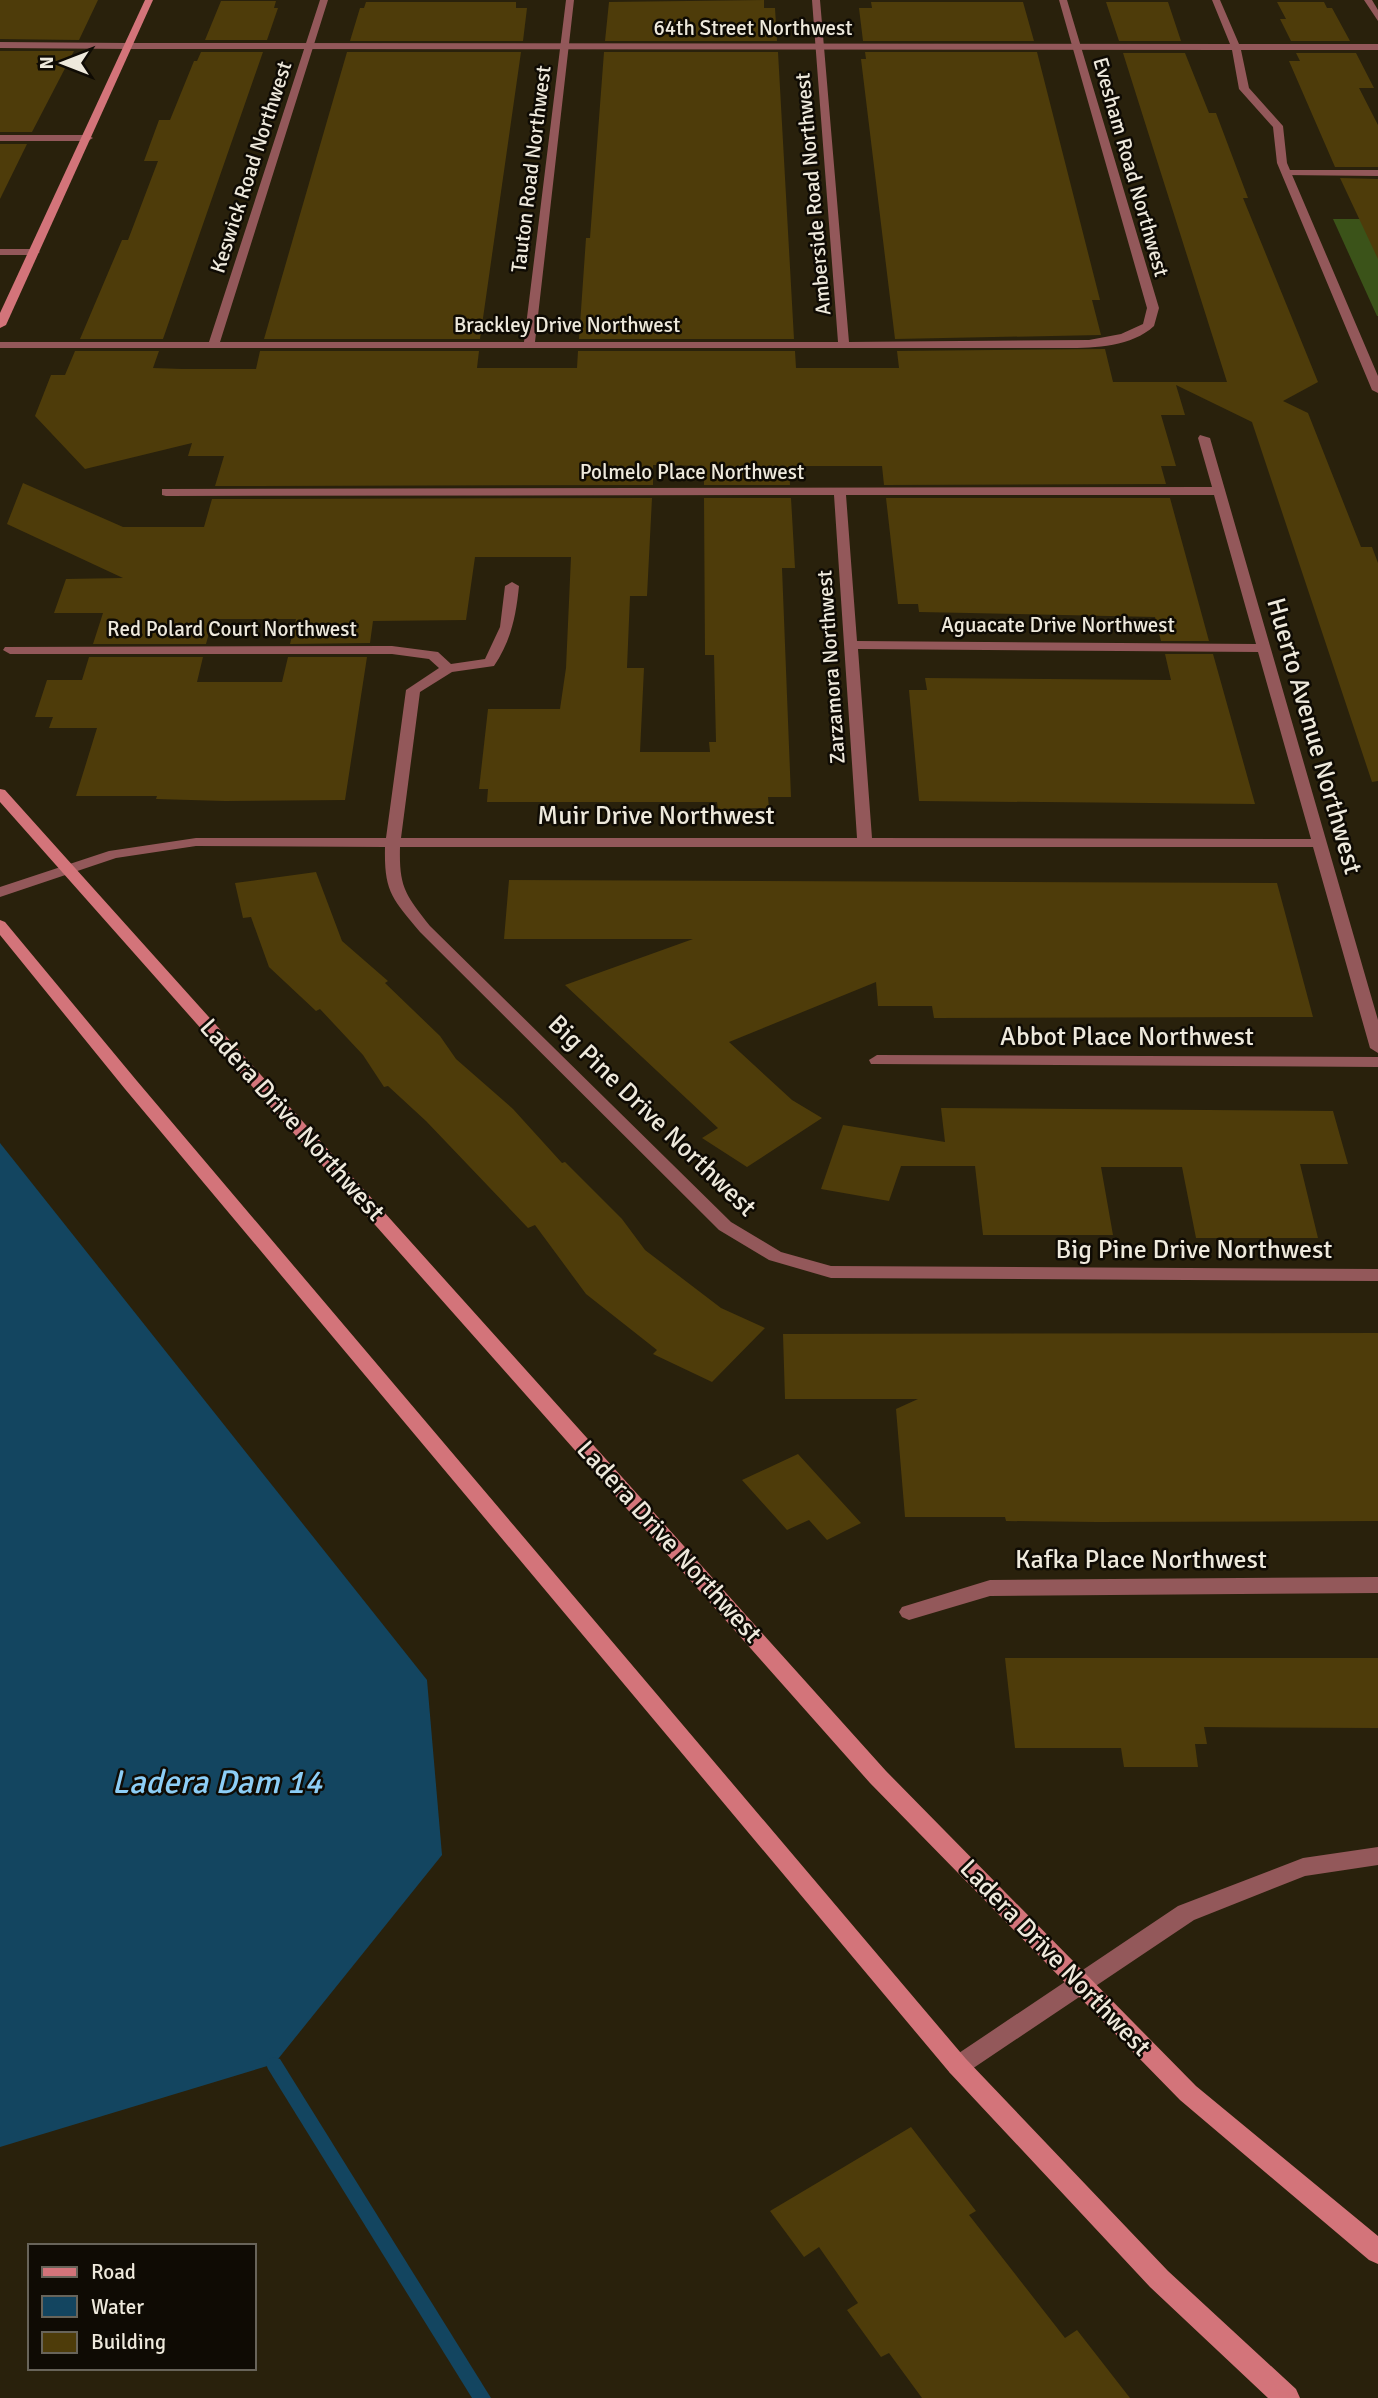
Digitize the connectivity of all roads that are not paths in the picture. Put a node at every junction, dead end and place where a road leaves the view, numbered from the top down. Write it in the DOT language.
graph roads {
  1 [pos="149,0"];
  2 [pos="324,0"];
  3 [pos="570,0"];
  4 [pos="816,0"];
  5 [pos="1063,0"];
  6 [pos="1216,0"];
  7 [pos="1368,0"];
  8 [pos="1378,18"];
  9 [pos="0,45"];
  10 [pos="566,45"];
  11 [pos="128,46"];
  12 [pos="310,46"];
  13 [pos="820,46"];
  14 [pos="1076,47"];
  15 [pos="1236,47"];
  16 [pos="1378,47"];
  17 [pos="0,138"];
  18 [pos="88,138"];
  19 [pos="1287,173"];
  20 [pos="1378,173"];
  21 [pos="0,252"];
  22 [pos="36,252"];
  23 [pos="0,325"];
  24 [pos="1133,336"];
  25 [pos="529,344"];
  26 [pos="844,344"];
  27 [pos="0,345"];
  28 [pos="213,346"];
  29 [pos="1373,366"];
  30 [pos="1378,390"];
  31 [pos="1204,438"];
  32 [pos="840,491"];
  33 [pos="1219,491"];
  34 [pos="166,492"];
  35 [pos="512,586"];
  36 [pos="850,645"];
  37 [pos="1265,648"];
  38 [pos="10,650"];
  39 [pos="448,668"];
  40 [pos="0,793"];
  41 [pos="393,840"];
  42 [pos="865,841"];
  43 [pos="1318,843"];
  44 [pos="68,869"];
  45 [pos="0,892"];
  46 [pos="0,925"];
  47 [pos="1378,1048"];
  48 [pos="877,1060"];
  49 [pos="1378,1062"];
  50 [pos="1378,1275"];
  51 [pos="1378,1585"];
  52 [pos="909,1612"];
  53 [pos="1378,1856"];
  54 [pos="1079,1985"];
  55 [pos="958,2066"];
  56 [pos="1378,2252"];
  57 [pos="1287,2398"];
  1 -- 11 [label="main road"];
  2 -- 12 [label="street, Keswick Road Northwest"];
  3 -- 10 [label="street, Tauton Road Northwest"];
  4 -- 13 [label="street, Amberside Road Northwest"];
  5 -- 14 [label="street, Evesham Road Northwest"];
  6 -- 15 [label="street"];
  7 -- 8 [label="street"];
  9 -- 11 [label="street, 64th Street Northwest"];
  10 -- 12 [label="street, 64th Street Northwest"];
  10 -- 13 [label="street, 64th Street Northwest"];
  10 -- 25 [label="street, Tauton Road Northwest"];
  11 -- 12 [label="street, 64th Street Northwest"];
  11 -- 18 [label="main road"];
  12 -- 28 [label="street, Keswick Road Northwest"];
  13 -- 14 [label="street, 64th Street Northwest"];
  13 -- 26 [label="street, Amberside Road Northwest"];
  14 -- 15 [label="street, 64th Street Northwest"];
  14 -- 24 [label="street, Evesham Road Northwest"];
  15 -- 16 [label="street, 64th Street Northwest"];
  15 -- 19 [label="street"];
  17 -- 18 [label="street"];
  18 -- 22 [label="main road"];
  19 -- 20 [label="street"];
  19 -- 29 [label="street"];
  21 -- 22 [label="street"];
  22 -- 23 [label="main road"];
  24 -- 26 [label="street, Brackley Drive Northwest"];
  25 -- 26 [label="street, Brackley Drive Northwest"];
  25 -- 28 [label="street, Brackley Drive Northwest"];
  27 -- 28 [label="street, Brackley Drive Northwest"];
  29 -- 30 [label="street"];
  31 -- 33 [label="street, Huerto Avenue Northwest"];
  32 -- 33 [label="street, Polmelo Place Northwest"];
  32 -- 34 [label="street, Polmelo Place Northwest"];
  32 -- 36 [label="street, Zarzamora Northwest"];
  33 -- 37 [label="street, Huerto Avenue Northwest"];
  35 -- 39 [label="street, Big Pine Drive Northwest"];
  36 -- 37 [label="street, Aguacate Drive Northwest"];
  36 -- 42 [label="street, Zarzamora Northwest"];
  37 -- 43 [label="street, Huerto Avenue Northwest"];
  38 -- 39 [label="street, Red Polard Court Northwest"];
  39 -- 41 [label="street, Big Pine Drive Northwest"];
  40 -- 44 [label="main road, Ladera Drive Northwest"];
  41 -- 42 [label="street, Muir Drive Northwest"];
  41 -- 44 [label="street, Muir Drive Northwest"];
  41 -- 50 [label="street, Big Pine Drive Northwest"];
  42 -- 43 [label="street, Muir Drive Northwest"];
  43 -- 47 [label="street, Huerto Avenue Northwest"];
  44 -- 45 [label="street, Muir Drive Northwest"];
  44 -- 54 [label="main road, Ladera Drive Northwest"];
  46 -- 55 [label="main road"];
  48 -- 49 [label="street, Abbot Place Northwest"];
  51 -- 52 [label="street, Kafka Place Northwest"];
  53 -- 54 [label="street"];
  54 -- 55 [label="street"];
  54 -- 56 [label="main road, Ladera Drive Northwest"];
  55 -- 57 [label="main road"];
}
